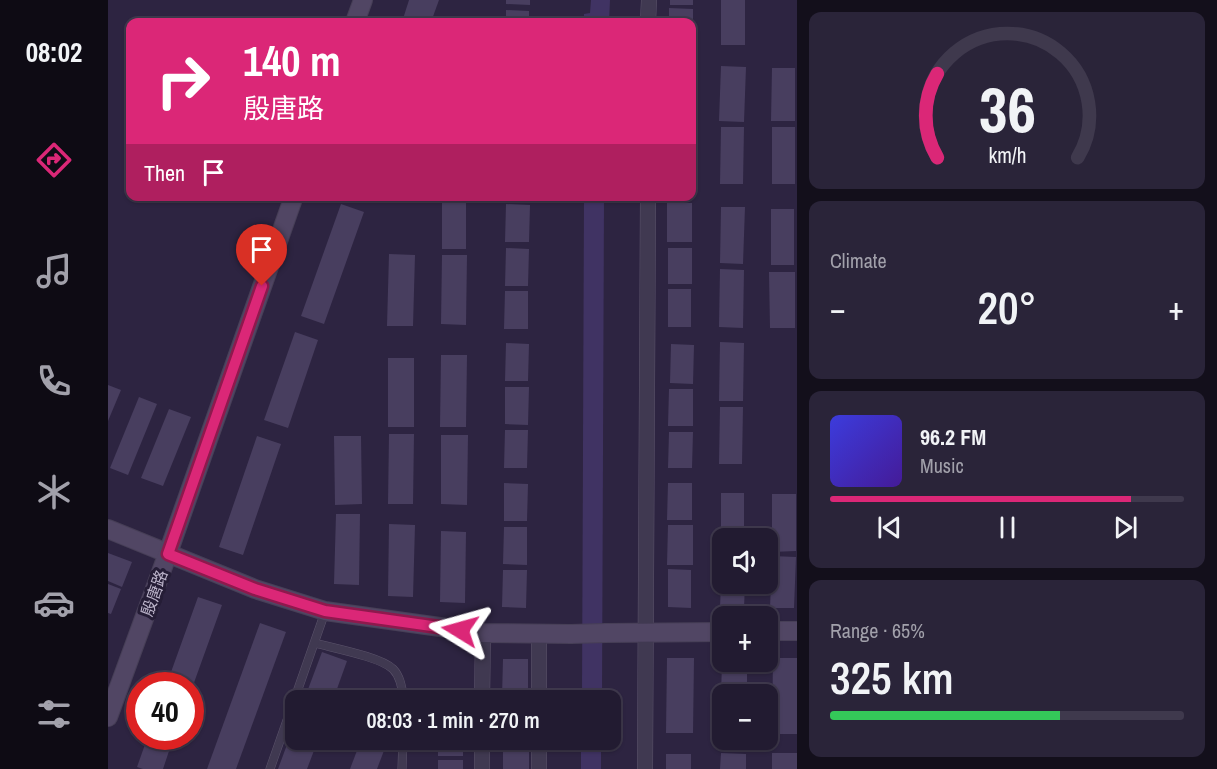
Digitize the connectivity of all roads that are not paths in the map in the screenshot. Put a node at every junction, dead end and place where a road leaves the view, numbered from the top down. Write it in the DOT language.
graph roads {
  1 [pos="363,0"];
  2 [pos="649,0"];
  3 [pos="356,18"];
  4 [pos="648,18"];
  5 [pos="292,201"];
  6 [pos="648,201"];
  7 [pos="108,529"];
  8 [pos="168,554"];
  9 [pos="325,611"];
  10 [pos="778,631"];
  11 [pos="797,631"];
  12 [pos="712,632"];
  13 [pos="483,633"];
  14 [pos="645,633"];
  15 [pos="539,634"];
  16 [pos="315,643"];
  17 [pos="402,690"];
  18 [pos="482,690"];
  19 [pos="539,690"];
  20 [pos="108,717"];
  21 [pos="403,750"];
  22 [pos="482,750"];
  23 [pos="539,750"];
  24 [pos="270,769"];
  25 [pos="402,769"];
  26 [pos="482,769"];
  27 [pos="539,769"];
  28 [pos="645,769"];
  1 -- 3 [label="street"];
  2 -- 4 [label="street"];
  5 -- 8 [label="street, 殷唐路"];
  6 -- 14 [label="street"];
  7 -- 8 [label="street"];
  8 -- 9 [label="street"];
  8 -- 20 [label="street, 殷唐路"];
  9 -- 13 [label="street"];
  9 -- 16 [label="lane"];
  10 -- 11 [label="street"];
  12 -- 14 [label="street"];
  13 -- 15 [label="street"];
  13 -- 18 [label="street"];
  14 -- 15 [label="street"];
  14 -- 28 [label="street"];
  15 -- 19 [label="street"];
  16 -- 17 [label="lane"];
  16 -- 24 [label="lane"];
  21 -- 25 [label="lane"];
  22 -- 26 [label="street"];
  23 -- 27 [label="street"];
}
